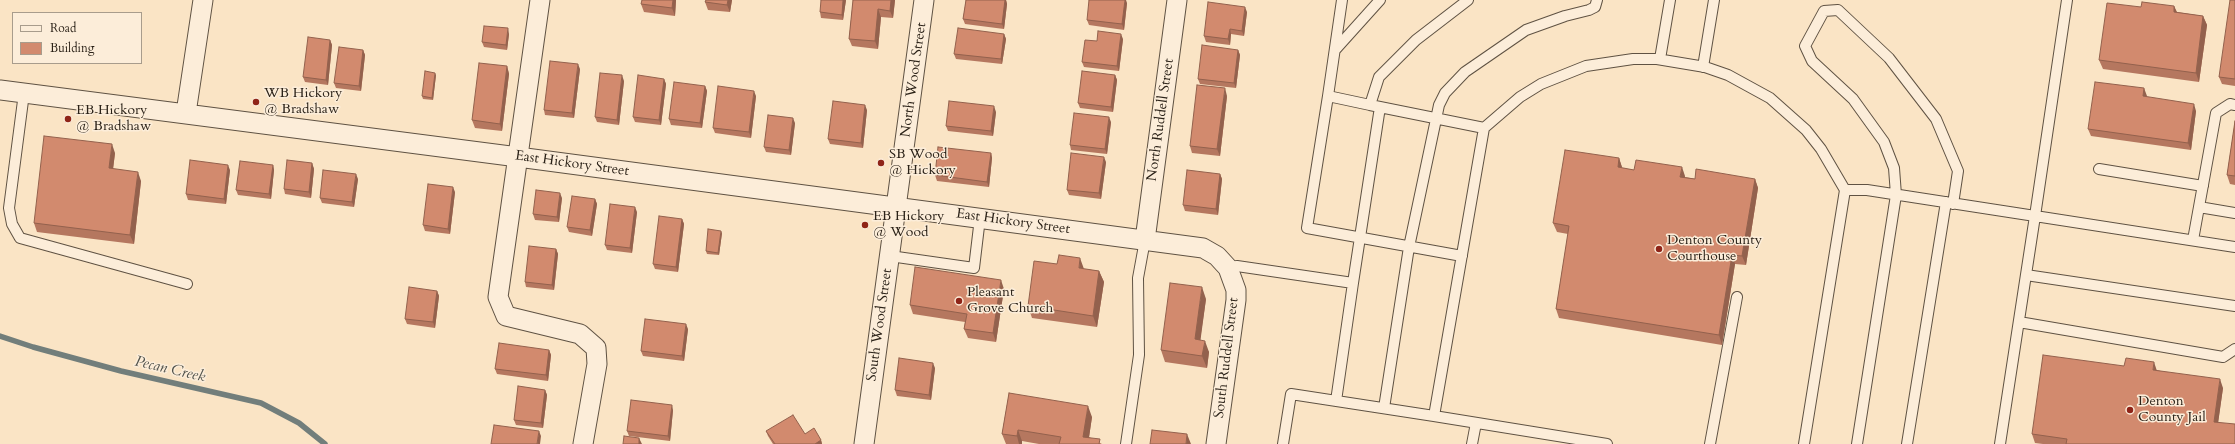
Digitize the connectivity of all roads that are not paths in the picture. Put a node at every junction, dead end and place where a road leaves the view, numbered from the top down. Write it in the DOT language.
graph roads {
  1 [pos="203,0"];
  2 [pos="540,0"];
  3 [pos="924,0"];
  4 [pos="1177,0"];
  5 [pos="1342,0"];
  6 [pos="1380,0"];
  7 [pos="1468,0"];
  8 [pos="1597,0"];
  9 [pos="1670,0"];
  10 [pos="1714,0"];
  11 [pos="2068,0"];
  12 [pos="1335,50"];
  13 [pos="1660,59"];
  14 [pos="1703,67"];
  15 [pos="0,90"];
  16 [pos="24,93"];
  17 [pos="1328,96"];
  18 [pos="2235,105"];
  19 [pos="1375,106"];
  20 [pos="186,113"];
  21 [pos="1437,118"];
  22 [pos="1484,128"];
  23 [pos="518,156"];
  24 [pos="2099,169"];
  25 [pos="2203,186"];
  26 [pos="1845,190"];
  27 [pos="1896,195"];
  28 [pos="1950,203"];
  29 [pos="897,207"];
  30 [pos="2199,207"];
  31 [pos="2235,213"];
  32 [pos="2035,216"];
  33 [pos="980,218"];
  34 [pos="1361,238"];
  35 [pos="1145,240"];
  36 [pos="2193,240"];
  37 [pos="1409,247"];
  38 [pos="2235,247"];
  39 [pos="890,256"];
  40 [pos="1462,256"];
  41 [pos="1228,268"];
  42 [pos="2026,275"];
  43 [pos="1353,282"];
  44 [pos="187,284"];
  45 [pos="1737,297"];
  46 [pos="2235,306"];
  47 [pos="2019,322"];
  48 [pos="2235,349"];
  49 [pos="1336,401"];
  50 [pos="1384,408"];
  51 [pos="1434,416"];
  52 [pos="1476,422"];
  53 [pos="583,444"];
  54 [pos="864,444"];
  55 [pos="1126,444"];
  56 [pos="1216,444"];
  57 [pos="1283,444"];
  58 [pos="1472,444"];
  59 [pos="1607,444"];
  60 [pos="1710,444"];
  61 [pos="1804,444"];
  62 [pos="1857,444"];
  63 [pos="1907,444"];
  64 [pos="2000,444"];
  1 -- 20 [label="street"];
  2 -- 23 [label="street"];
  3 -- 29 [label="street, North Wood Street"];
  4 -- 35 [label="street, North Ruddell Street"];
  5 -- 12 [label="lane"];
  6 -- 12 [label="lane"];
  7 -- 19 [label="lane"];
  8 -- 21 [label="lane"];
  9 -- 13 [label="lane"];
  10 -- 14 [label="lane"];
  11 -- 32 [label="lane"];
  12 -- 17 [label="lane"];
  13 -- 14 [label="lane"];
  13 -- 22 [label="lane"];
  14 -- 26 [label="lane"];
  15 -- 16 [label="street, East Hickory Street"];
  16 -- 20 [label="street, East Hickory Street"];
  16 -- 44 [label="lane"];
  17 -- 19 [label="lane"];
  17 -- 34 [label="lane"];
  18 -- 25 [label="lane"];
  19 -- 21 [label="lane"];
  19 -- 34 [label="lane"];
  20 -- 23 [label="street, East Hickory Street"];
  21 -- 22 [label="lane"];
  21 -- 37 [label="lane"];
  22 -- 40 [label="lane"];
  23 -- 29 [label="street, East Hickory Street"];
  23 -- 53 [label="street"];
  24 -- 25 [label="lane"];
  25 -- 30 [label="lane"];
  26 -- 27 [label="lane"];
  26 -- 61 [label="lane"];
  27 -- 28 [label="lane"];
  27 -- 28 [label="lane"];
  27 -- 62 [label="lane"];
  28 -- 32 [label="lane"];
  28 -- 63 [label="lane"];
  29 -- 33 [label="street, East Hickory Street"];
  29 -- 39 [label="street, South Wood Street"];
  30 -- 31 [label="lane"];
  30 -- 36 [label="lane"];
  32 -- 36 [label="lane"];
  32 -- 42 [label="lane"];
  33 -- 35 [label="street, East Hickory Street"];
  33 -- 39 [label="lane"];
  34 -- 37 [label="lane"];
  34 -- 43 [label="lane"];
  35 -- 41 [label="street, South Ruddell Street"];
  35 -- 55 [label="lane"];
  36 -- 38 [label="lane"];
  37 -- 40 [label="lane"];
  37 -- 50 [label="lane"];
  39 -- 54 [label="street, South Wood Street"];
  40 -- 51 [label="lane"];
  41 -- 43 [label="lane"];
  41 -- 56 [label="street, South Ruddell Street"];
  42 -- 46 [label="lane"];
  42 -- 47 [label="lane"];
  43 -- 49 [label="lane"];
  45 -- 60 [label="lane"];
  47 -- 48 [label="lane"];
  47 -- 64 [label="lane"];
  49 -- 50 [label="lane"];
  49 -- 57 [label="lane"];
  50 -- 51 [label="lane"];
  51 -- 52 [label="lane"];
  52 -- 58 [label="lane"];
  52 -- 59 [label="lane"];
}
